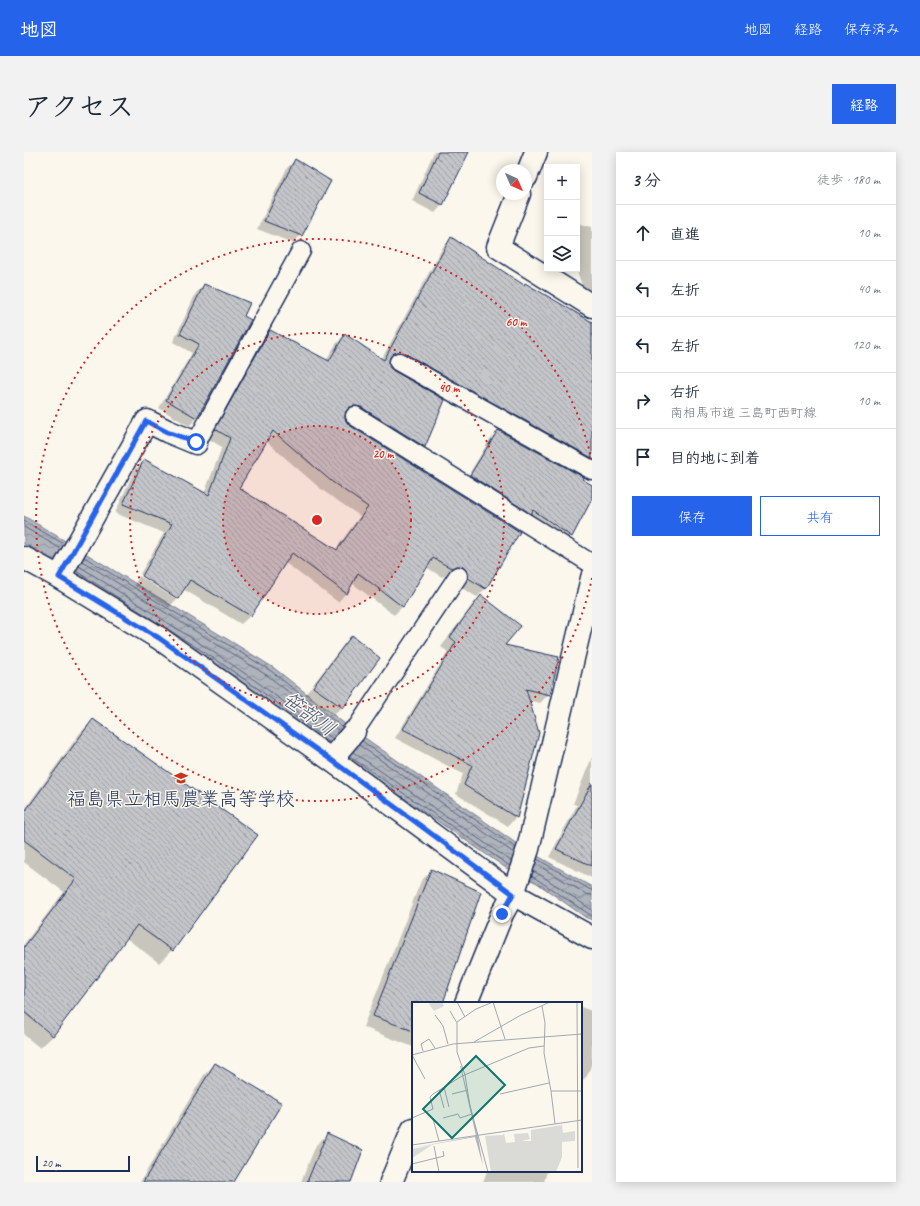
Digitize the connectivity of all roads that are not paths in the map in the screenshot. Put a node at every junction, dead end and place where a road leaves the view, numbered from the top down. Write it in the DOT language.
graph roads {
  1 [pos="536,152"];
  2 [pos="531,164"];
  3 [pos="517,200"];
  4 [pos="301,251"];
  5 [pos="592,306"];
  6 [pos="399,362"];
  7 [pos="355,416"];
  8 [pos="196,442"];
  9 [pos="592,470"];
  10 [pos="24,558"];
  11 [pos="592,564"];
  12 [pos="61,574"];
  13 [pos="458,576"];
  14 [pos="592,578"];
  15 [pos="354,732"];
  16 [pos="337,758"];
  17 [pos="515,887"];
  18 [pos="592,938"];
  19 [pos="466,1002"];
  20 [pos="412,1132"];
  21 [pos="392,1182"];
  1 -- 2 [label="street"];
  3 -- 5 [label="street"];
  4 -- 8 [label="lane"];
  6 -- 9 [label="lane"];
  7 -- 11 [label="lane"];
  8 -- 12 [label="street"];
  10 -- 12 [label="street"];
  12 -- 16 [label="street"];
  13 -- 15 [label="lane"];
  14 -- 17 [label="street"];
  15 -- 16 [label="street"];
  16 -- 17 [label="street"];
  17 -- 18 [label="street"];
  17 -- 19 [label="street"];
  20 -- 21 [label="street"];
}
